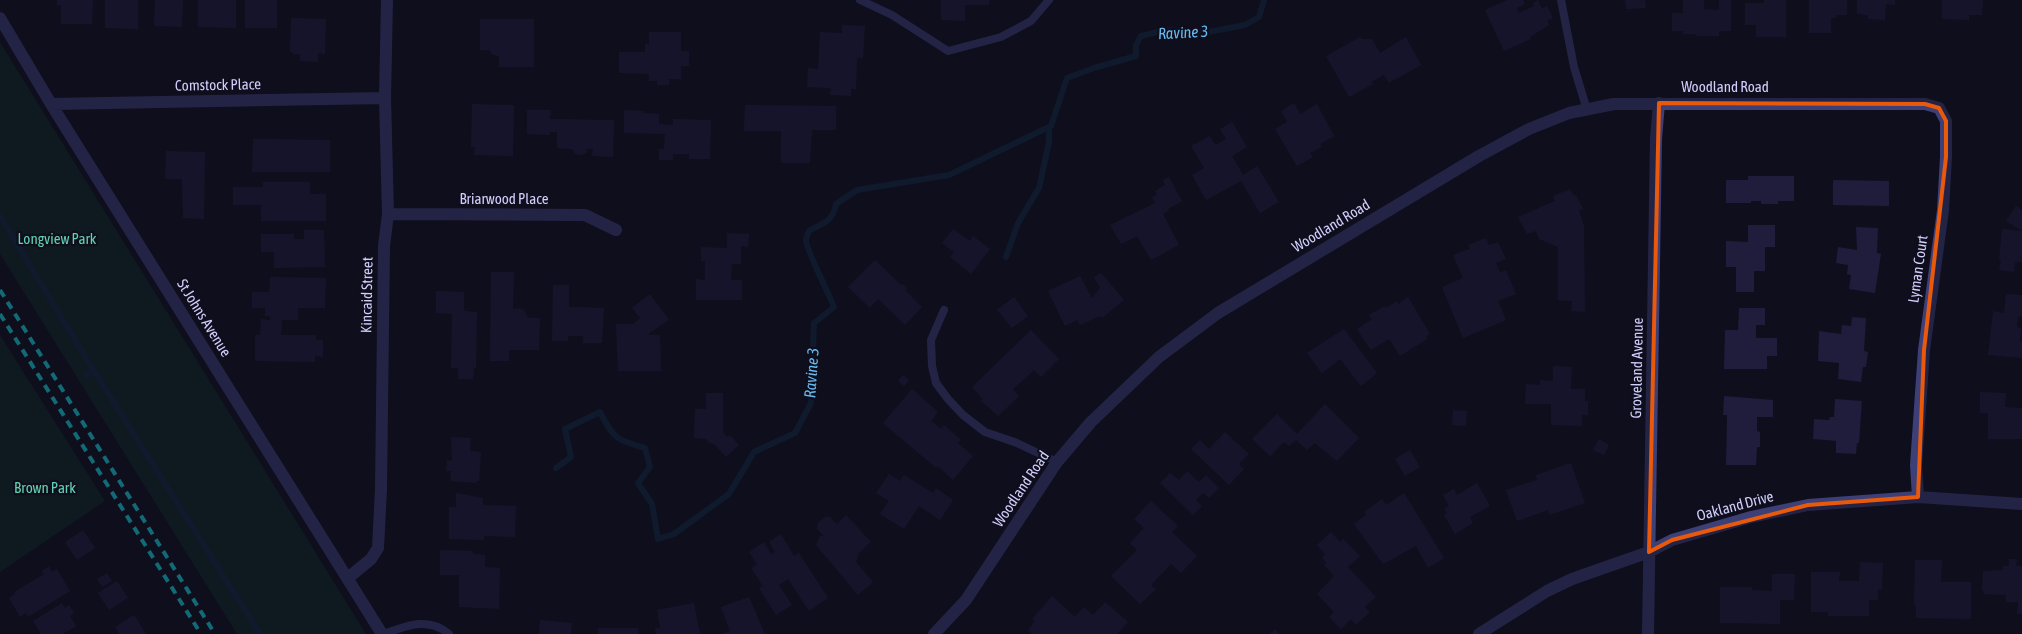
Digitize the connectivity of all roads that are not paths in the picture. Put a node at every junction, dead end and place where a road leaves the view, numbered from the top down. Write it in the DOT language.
graph roads {
  1 [pos="387,0"];
  2 [pos="860,0"];
  3 [pos="1049,0"];
  4 [pos="1561,0"];
  5 [pos="0,18"];
  6 [pos="385,98"];
  7 [pos="1659,103"];
  8 [pos="51,104"];
  9 [pos="1879,104"];
  10 [pos="1587,110"];
  11 [pos="388,214"];
  12 [pos="616,230"];
  13 [pos="944,310"];
  14 [pos="1057,462"];
  15 [pos="1918,497"];
  16 [pos="2022,504"];
  17 [pos="1649,552"];
  18 [pos="348,578"];
  19 [pos="383,634"];
  20 [pos="449,634"];
  21 [pos="934,634"];
  22 [pos="1479,634"];
  23 [pos="1648,634"];
  1 -- 6 [label="street, Kincaid Street"];
  2 -- 3 [label="lane"];
  4 -- 10 [label="lane"];
  5 -- 8 [label="street, St Johns Avenue"];
  6 -- 8 [label="street, Comstock Place"];
  6 -- 11 [label="street, Kincaid Street"];
  7 -- 9 [label="street, Woodland Road"];
  7 -- 10 [label="street, Woodland Road"];
  7 -- 17 [label="street, Groveland Avenue"];
  8 -- 18 [label="street, St Johns Avenue"];
  9 -- 15 [label="street, Lyman Court"];
  10 -- 14 [label="street, Woodland Road"];
  11 -- 12 [label="street, Briarwood Place"];
  11 -- 18 [label="street, Kincaid Street"];
  13 -- 14 [label="lane"];
  14 -- 21 [label="street, Woodland Road"];
  15 -- 16 [label="street, Oakland Drive"];
  15 -- 17 [label="street, Oakland Drive"];
  17 -- 22 [label="street, Oakland Drive"];
  17 -- 23 [label="street, Groveland Avenue"];
  18 -- 19 [label="street, St Johns Avenue"];
  19 -- 20 [label="lane"];
}
